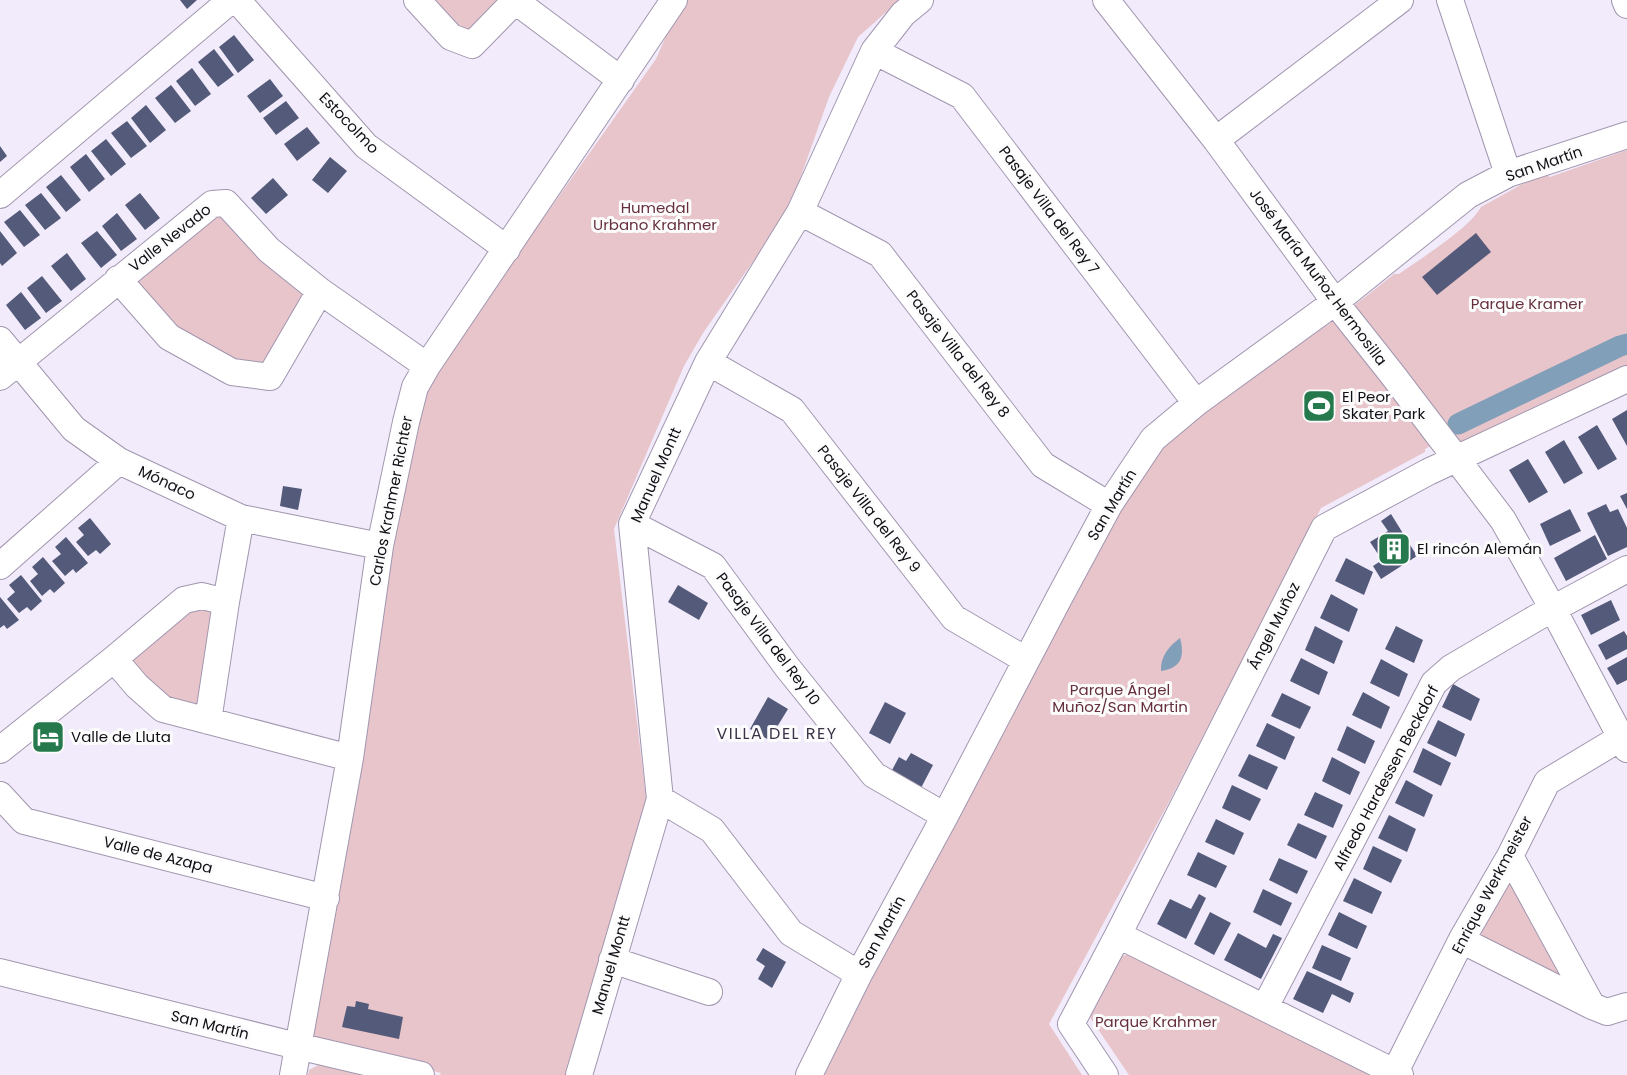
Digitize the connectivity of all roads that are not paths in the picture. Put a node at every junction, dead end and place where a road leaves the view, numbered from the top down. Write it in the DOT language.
graph roads {
  1 [pos="231,0"];
  2 [pos="237,0"];
  3 [pos="417,0"];
  4 [pos="514,0"];
  5 [pos="674,0"];
  6 [pos="920,0"];
  7 [pos="1400,0"];
  8 [pos="1450,0"];
  9 [pos="1626,0"];
  10 [pos="1111,2"];
  11 [pos="1627,5"];
  12 [pos="874,51"];
  13 [pos="621,80"];
  14 [pos="1627,135"];
  15 [pos="1216,141"];
  16 [pos="1508,174"];
  17 [pos="0,195"];
  18 [pos="800,212"];
  19 [pos="507,249"];
  20 [pos="118,279"];
  21 [pos="320,291"];
  22 [pos="1335,302"];
  23 [pos="0,340"];
  24 [pos="708,362"];
  25 [pos="427,366"];
  26 [pos="9,369"];
  27 [pos="1627,379"];
  28 [pos="1196,403"];
  29 [pos="1457,458"];
  30 [pos="119,460"];
  31 [pos="1109,505"];
  32 [pos="242,518"];
  33 [pos="632,524"];
  34 [pos="380,546"];
  35 [pos="0,567"];
  36 [pos="1627,569"];
  37 [pos="226,602"];
  38 [pos="1553,609"];
  39 [pos="114,659"];
  40 [pos="1026,660"];
  41 [pos="208,721"];
  42 [pos="1625,740"];
  43 [pos="0,750"];
  44 [pos="350,758"];
  45 [pos="0,795"];
  46 [pos="660,799"];
  47 [pos="945,816"];
  48 [pos="1510,856"];
  49 [pos="326,898"];
  50 [pos="1118,935"];
  51 [pos="1462,939"];
  52 [pos="612,960"];
  53 [pos="0,972"];
  54 [pos="859,974"];
  55 [pos="709,992"];
  56 [pos="1592,1006"];
  57 [pos="1627,1006"];
  58 [pos="1265,1007"];
  59 [pos="297,1046"];
  60 [pos="1398,1074"];
  61 [pos="292,1075"];
  62 [pos="421,1075"];
  63 [pos="579,1075"];
  64 [pos="809,1075"];
  65 [pos="1105,1075"];
  1 -- 17 [label="street"];
  2 -- 19 [label="street, Estocolmo"];
  3 -- 4 [label="street"];
  4 -- 13 [label="street"];
  5 -- 13 [label="street, Carlos Krahmer Richter"];
  6 -- 12 [label="street, Manuel Montt"];
  7 -- 15 [label="street"];
  8 -- 16 [label="street"];
  9 -- 11 [label="street"];
  10 -- 15 [label="street, José María Muñoz Hermosilla"];
  12 -- 18 [label="street, Manuel Montt"];
  12 -- 28 [label="street, Pasaje Villa del Rey 7"];
  13 -- 19 [label="street, Carlos Krahmer Richter"];
  14 -- 16 [label="street, San Martín"];
  15 -- 22 [label="street, José María Muñoz Hermosilla"];
  16 -- 22 [label="street, San Martín"];
  18 -- 24 [label="street, Manuel Montt"];
  18 -- 31 [label="street, Pasaje Villa del Rey 8"];
  19 -- 25 [label="street, Carlos Krahmer Richter"];
  20 -- 21 [label="street, Valle Nevado"];
  20 -- 21 [label="street"];
  20 -- 26 [label="street, Valle Nevado"];
  21 -- 25 [label="street, Valle Nevado"];
  22 -- 28 [label="street, San Martín"];
  22 -- 29 [label="street, José María Muñoz Hermosilla"];
  23 -- 26 [label="street, Mónaco"];
  24 -- 33 [label="street, Manuel Montt"];
  24 -- 40 [label="street, Pasaje Villa del Rey 9"];
  25 -- 34 [label="street, Carlos Krahmer Richter"];
  26 -- 30 [label="street, Mónaco"];
  27 -- 29 [label="street, Ángel Muñoz"];
  28 -- 31 [label="street, San Martín"];
  29 -- 38 [label="street, José María Muñoz Hermosilla"];
  29 -- 50 [label="street, Ángel Muñoz"];
  30 -- 32 [label="street, Mónaco"];
  30 -- 35 [label="street"];
  31 -- 40 [label="street, San Martín"];
  32 -- 34 [label="street, Mónaco"];
  32 -- 37 [label="street"];
  33 -- 46 [label="street, Manuel Montt"];
  33 -- 47 [label="street, Pasaje Villa del Rey 10"];
  34 -- 44 [label="street, Carlos Krahmer Richter"];
  36 -- 38 [label="street, Alfredo Hardessen Beckdorf"];
  37 -- 39 [label="street"];
  37 -- 41 [label="street"];
  38 -- 42 [label="street, José María Muñoz Hermosilla"];
  38 -- 58 [label="street, Alfredo Hardessen Beckdorf"];
  39 -- 41 [label="street"];
  39 -- 43 [label="street"];
  40 -- 47 [label="street, San Martín"];
  41 -- 44 [label="street"];
  42 -- 48 [label="street, Enrique Werkmeister"];
  44 -- 49 [label="street, Carlos Krahmer Richter"];
  45 -- 49 [label="street, Valle de Azapa"];
  46 -- 52 [label="street, Manuel Montt"];
  46 -- 54 [label="street"];
  47 -- 54 [label="street, San Martín"];
  48 -- 51 [label="street, Enrique Werkmeister"];
  48 -- 56 [label="street"];
  49 -- 59 [label="street, Carlos Krahmer Richter"];
  50 -- 58 [label="street"];
  50 -- 65 [label="street, Ángel Muñoz"];
  51 -- 56 [label="street"];
  51 -- 60 [label="street, Enrique Werkmeister"];
  52 -- 55 [label="street"];
  52 -- 63 [label="street, Manuel Montt"];
  53 -- 59 [label="street, San Martín"];
  54 -- 64 [label="street, San Martín"];
  56 -- 57 [label="street"];
  58 -- 60 [label="street"];
  59 -- 61 [label="street, Carlos Krahmer Richter"];
  59 -- 62 [label="street, San Martín"];
}
